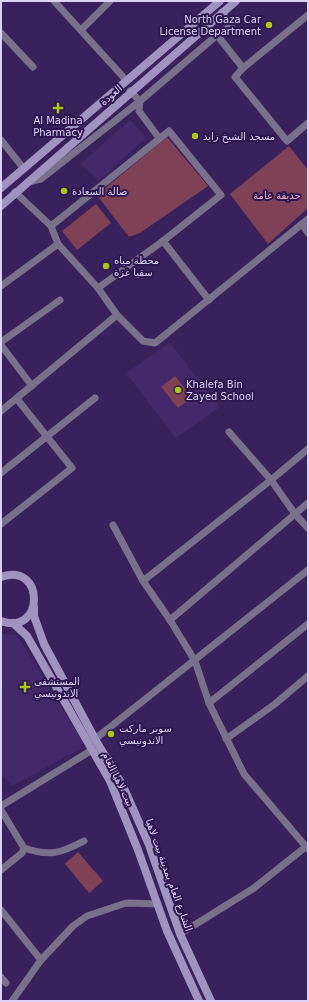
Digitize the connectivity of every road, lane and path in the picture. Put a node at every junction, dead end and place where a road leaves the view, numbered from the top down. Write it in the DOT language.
graph roads {
  1 [pos="54,1"];
  2 [pos="110,1"];
  3 [pos="220,1"];
  4 [pos="236,1"];
  5 [pos="222,12"];
  6 [pos="308,15"];
  7 [pos="81,30"];
  8 [pos="1,33"];
  9 [pos="217,35"];
  10 [pos="33,67"];
  11 [pos="243,68"];
  12 [pos="126,80"];
  13 [pos="130,91"];
  14 [pos="140,101"];
  15 [pos="308,123"];
  16 [pos="159,138"];
  17 [pos="1,140"];
  18 [pos="24,169"];
  19 [pos="24,183"];
  20 [pos="1,188"];
  21 [pos="15,192"];
  22 [pos="1,206"];
  23 [pos="308,219"];
  24 [pos="302,224"];
  25 [pos="51,226"];
  26 [pos="308,232"];
  27 [pos="163,241"];
  28 [pos="58,244"];
  29 [pos="1,286"];
  30 [pos="98,288"];
  31 [pos="60,300"];
  32 [pos="209,300"];
  33 [pos="116,315"];
  34 [pos="1,342"];
  35 [pos="1,345"];
  36 [pos="32,386"];
  37 [pos="95,398"];
  38 [pos="17,399"];
  39 [pos="1,411"];
  40 [pos="229,432"];
  41 [pos="46,436"];
  42 [pos="308,449"];
  43 [pos="1,473"];
  44 [pos="271,480"];
  45 [pos="308,503"];
  46 [pos="295,514"];
  47 [pos="1,524"];
  48 [pos="113,525"];
  49 [pos="308,528"];
  50 [pos="308,570"];
  51 [pos="1,577"];
  52 [pos="143,581"];
  53 [pos="34,607"];
  54 [pos="170,620"];
  55 [pos="1,621"];
  56 [pos="13,623"];
  57 [pos="308,624"];
  58 [pos="195,661"];
  59 [pos="308,676"];
  60 [pos="209,703"];
  61 [pos="95,739"];
  62 [pos="226,739"];
  63 [pos="92,750"];
  64 [pos="1,806"];
  65 [pos="1,810"];
  66 [pos="84,841"];
  67 [pos="307,847"];
  68 [pos="24,848"];
  69 [pos="1,870"];
  70 [pos="158,904"];
  71 [pos="1,910"];
  72 [pos="180,934"];
  73 [pos="41,960"];
  74 [pos="12,1001"];
  75 [pos="198,1001"];
  76 [pos="211,1001"];
  1 -- 7 [label="street"];
  2 -- 7 [label="street"];
  3 -- 12 [label="main road, العودة"];
  4 -- 5 [label="main road, العودة"];
  5 -- 9 [label="street"];
  5 -- 13 [label="main road, العودة"];
  6 -- 11 [label="street"];
  7 -- 12 [label="street"];
  8 -- 10 [label="street"];
  9 -- 11 [label="street"];
  9 -- 14 [label="street"];
  11 -- 15 [label="street"];
  12 -- 18 [label="main road, العودة"];
  13 -- 14 [label="street"];
  13 -- 19 [label="main road, العودة"];
  14 -- 16 [label="street"];
  14 -- 19 [label="street"];
  16 -- 25 [label="street"];
  16 -- 27 [label="street"];
  17 -- 18 [label="street"];
  18 -- 20 [label="main road, العودة"];
  19 -- 21 [label="main road, العودة"];
  21 -- 22 [label="main road, العودة"];
  21 -- 25 [label="street"];
  23 -- 24 [label="street"];
  24 -- 26 [label="street"];
  24 -- 32 [label="street"];
  25 -- 28 [label="street"];
  27 -- 30 [label="street"];
  27 -- 32 [label="street"];
  28 -- 29 [label="street"];
  28 -- 30 [label="street"];
  30 -- 33 [label="street"];
  31 -- 34 [label="street"];
  32 -- 33 [label="street"];
  33 -- 36 [label="street"];
  35 -- 36 [label="street"];
  36 -- 38 [label="street"];
  37 -- 41 [label="street"];
  38 -- 39 [label="street"];
  38 -- 41 [label="street"];
  40 -- 44 [label="street"];
  41 -- 43 [label="street"];
  41 -- 47 [label="street"];
  42 -- 44 [label="street"];
  44 -- 46 [label="street"];
  44 -- 52 [label="street"];
  45 -- 46 [label="street"];
  46 -- 49 [label="street"];
  46 -- 54 [label="street"];
  48 -- 52 [label="street"];
  50 -- 58 [label="street"];
  51 -- 53 [label="main road, الشارع العام بمدينة بيت لاهيا"];
  52 -- 54 [label="street"];
  53 -- 56 [label="main road"];
  53 -- 61 [label="main road, الشارع العام بمدينة بيت لاهيا"];
  54 -- 58 [label="street"];
  55 -- 56 [label="main road"];
  56 -- 63 [label="main road, بيت لاهيا العام"];
  57 -- 60 [label="street"];
  58 -- 60 [label="street"];
  58 -- 61 [label="street"];
  59 -- 62 [label="street"];
  60 -- 62 [label="street"];
  61 -- 72 [label="main road, الشارع العام بمدينة بيت لاهيا"];
  62 -- 67 [label="street"];
  63 -- 64 [label="street"];
  63 -- 70 [label="main road, بيت لاهيا العام"];
  65 -- 68 [label="street"];
  66 -- 68 [label="street"];
  67 -- 72 [label="street"];
  68 -- 69 [label="street"];
  70 -- 73 [label="street"];
  70 -- 75 [label="main road, بيت لاهيا العام"];
  71 -- 73 [label="street"];
  72 -- 76 [label="main road, الشارع العام بمدينة بيت لاهيا"];
  73 -- 74 [label="street"];
}
